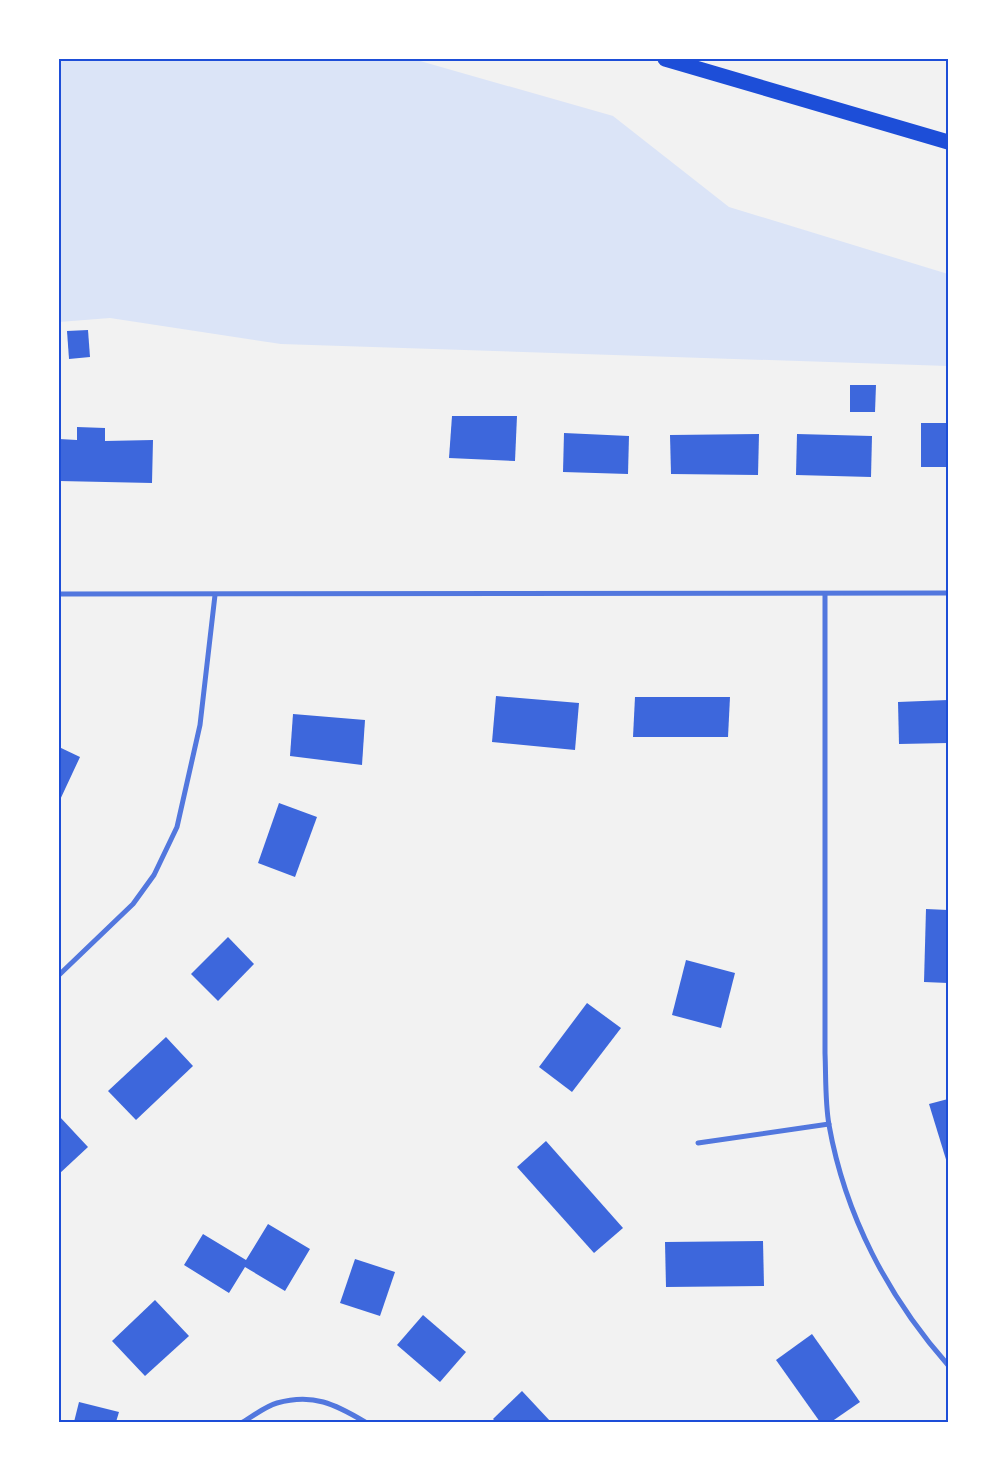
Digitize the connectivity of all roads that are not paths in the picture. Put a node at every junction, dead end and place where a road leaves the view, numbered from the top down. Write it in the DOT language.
graph roads {
  1 [pos="665,59"];
  2 [pos="948,142"];
  3 [pos="948,593"];
  4 [pos="59,594"];
  5 [pos="825,594"];
  6 [pos="215,595"];
  7 [pos="59,975"];
  8 [pos="829,1124"];
  9 [pos="698,1143"];
  10 [pos="948,1365"];
  11 [pos="243,1422"];
  12 [pos="365,1422"];
  1 -- 2 [label="highway"];
  3 -- 5 [label="street"];
  4 -- 6 [label="street"];
  5 -- 6 [label="street"];
  5 -- 8 [label="street"];
  6 -- 7 [label="street"];
  8 -- 9 [label="street"];
  8 -- 10 [label="street"];
  11 -- 12 [label="street"];
}
